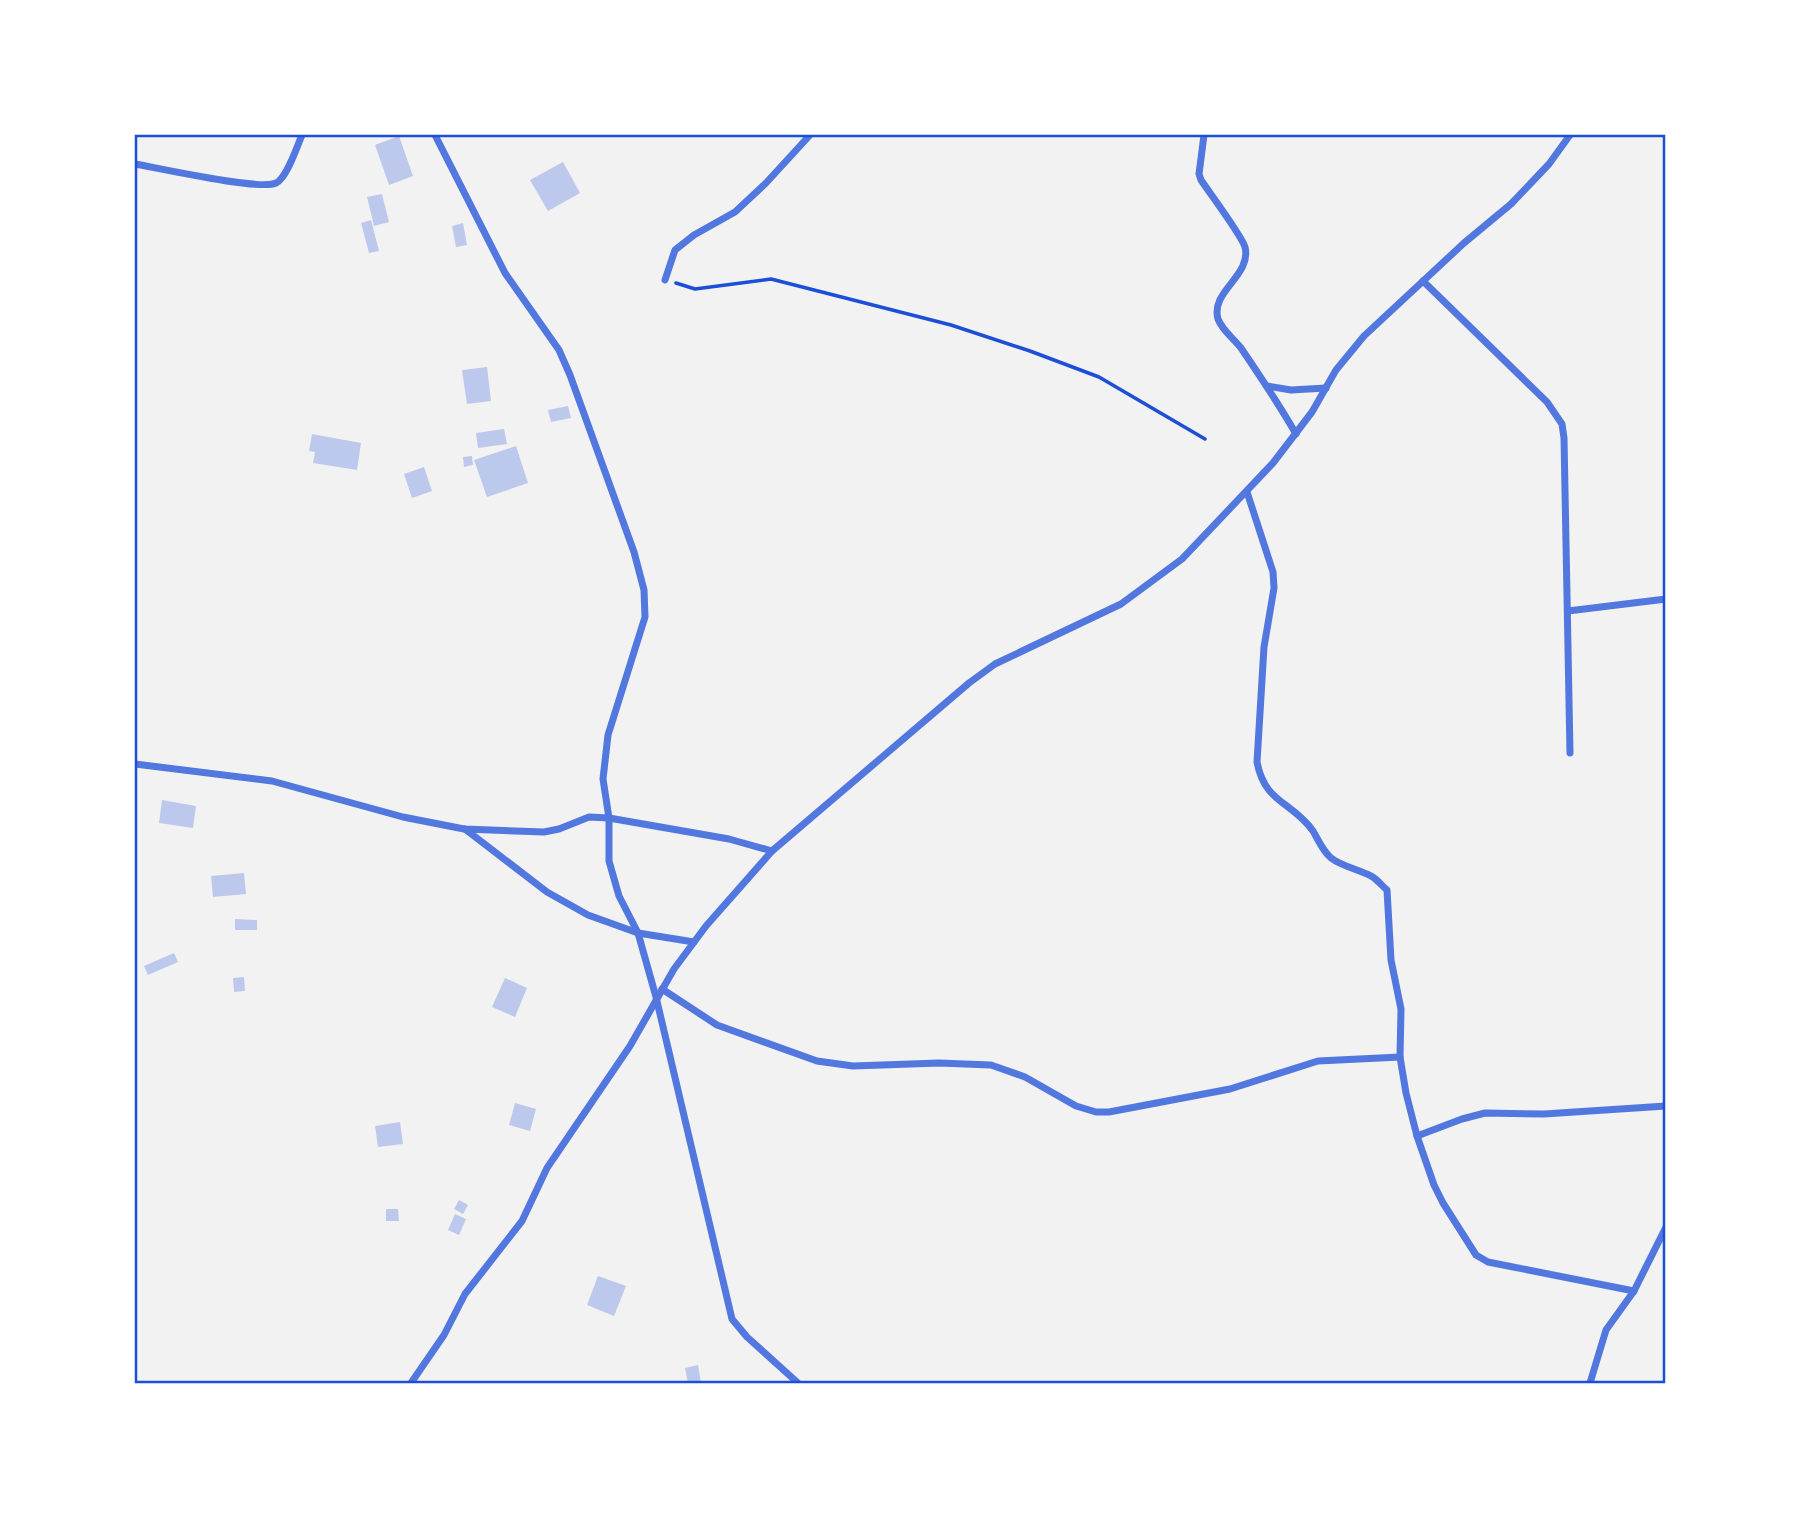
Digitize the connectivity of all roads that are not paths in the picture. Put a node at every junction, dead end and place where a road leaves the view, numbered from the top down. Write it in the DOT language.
graph roads {
  1 [pos="302,135"];
  2 [pos="435,135"];
  3 [pos="810,135"];
  4 [pos="1204,135"];
  5 [pos="1570,135"];
  6 [pos="135,164"];
  7 [pos="665,280"];
  8 [pos="1423,281"];
  9 [pos="1267,386"];
  10 [pos="1326,388"];
  11 [pos="1296,434"];
  12 [pos="1247,492"];
  13 [pos="1666,599"];
  14 [pos="1568,611"];
  15 [pos="1570,753"];
  16 [pos="135,764"];
  17 [pos="609,818"];
  18 [pos="464,829"];
  19 [pos="772,851"];
  20 [pos="638,933"];
  21 [pos="694,942"];
  22 [pos="662,989"];
  23 [pos="656,997"];
  24 [pos="1400,1057"];
  25 [pos="1666,1105"];
  26 [pos="1417,1136"];
  27 [pos="1666,1227"];
  28 [pos="1634,1291"];
  29 [pos="411,1383"];
  30 [pos="798,1383"];
  31 [pos="1590,1383"];
  1 -- 6 [label="street"];
  2 -- 17 [label="street"];
  3 -- 7 [label="street"];
  4 -- 9 [label="street"];
  5 -- 8 [label="street"];
  8 -- 10 [label="street"];
  8 -- 14 [label="street"];
  9 -- 10 [label="street"];
  9 -- 11 [label="street"];
  10 -- 11 [label="street"];
  11 -- 12 [label="street"];
  12 -- 19 [label="street"];
  12 -- 24 [label="street"];
  13 -- 14 [label="street"];
  14 -- 15 [label="street"];
  16 -- 18 [label="street"];
  17 -- 18 [label="street"];
  17 -- 19 [label="street"];
  17 -- 20 [label="street"];
  18 -- 20 [label="street"];
  19 -- 21 [label="street"];
  20 -- 21 [label="street"];
  20 -- 23 [label="street"];
  21 -- 22 [label="street"];
  22 -- 23 [label="street"];
  22 -- 24 [label="street"];
  23 -- 29 [label="street"];
  23 -- 30 [label="street"];
  24 -- 26 [label="street"];
  25 -- 26 [label="street"];
  26 -- 28 [label="street"];
  27 -- 28 [label="street"];
  28 -- 31 [label="street"];
}
